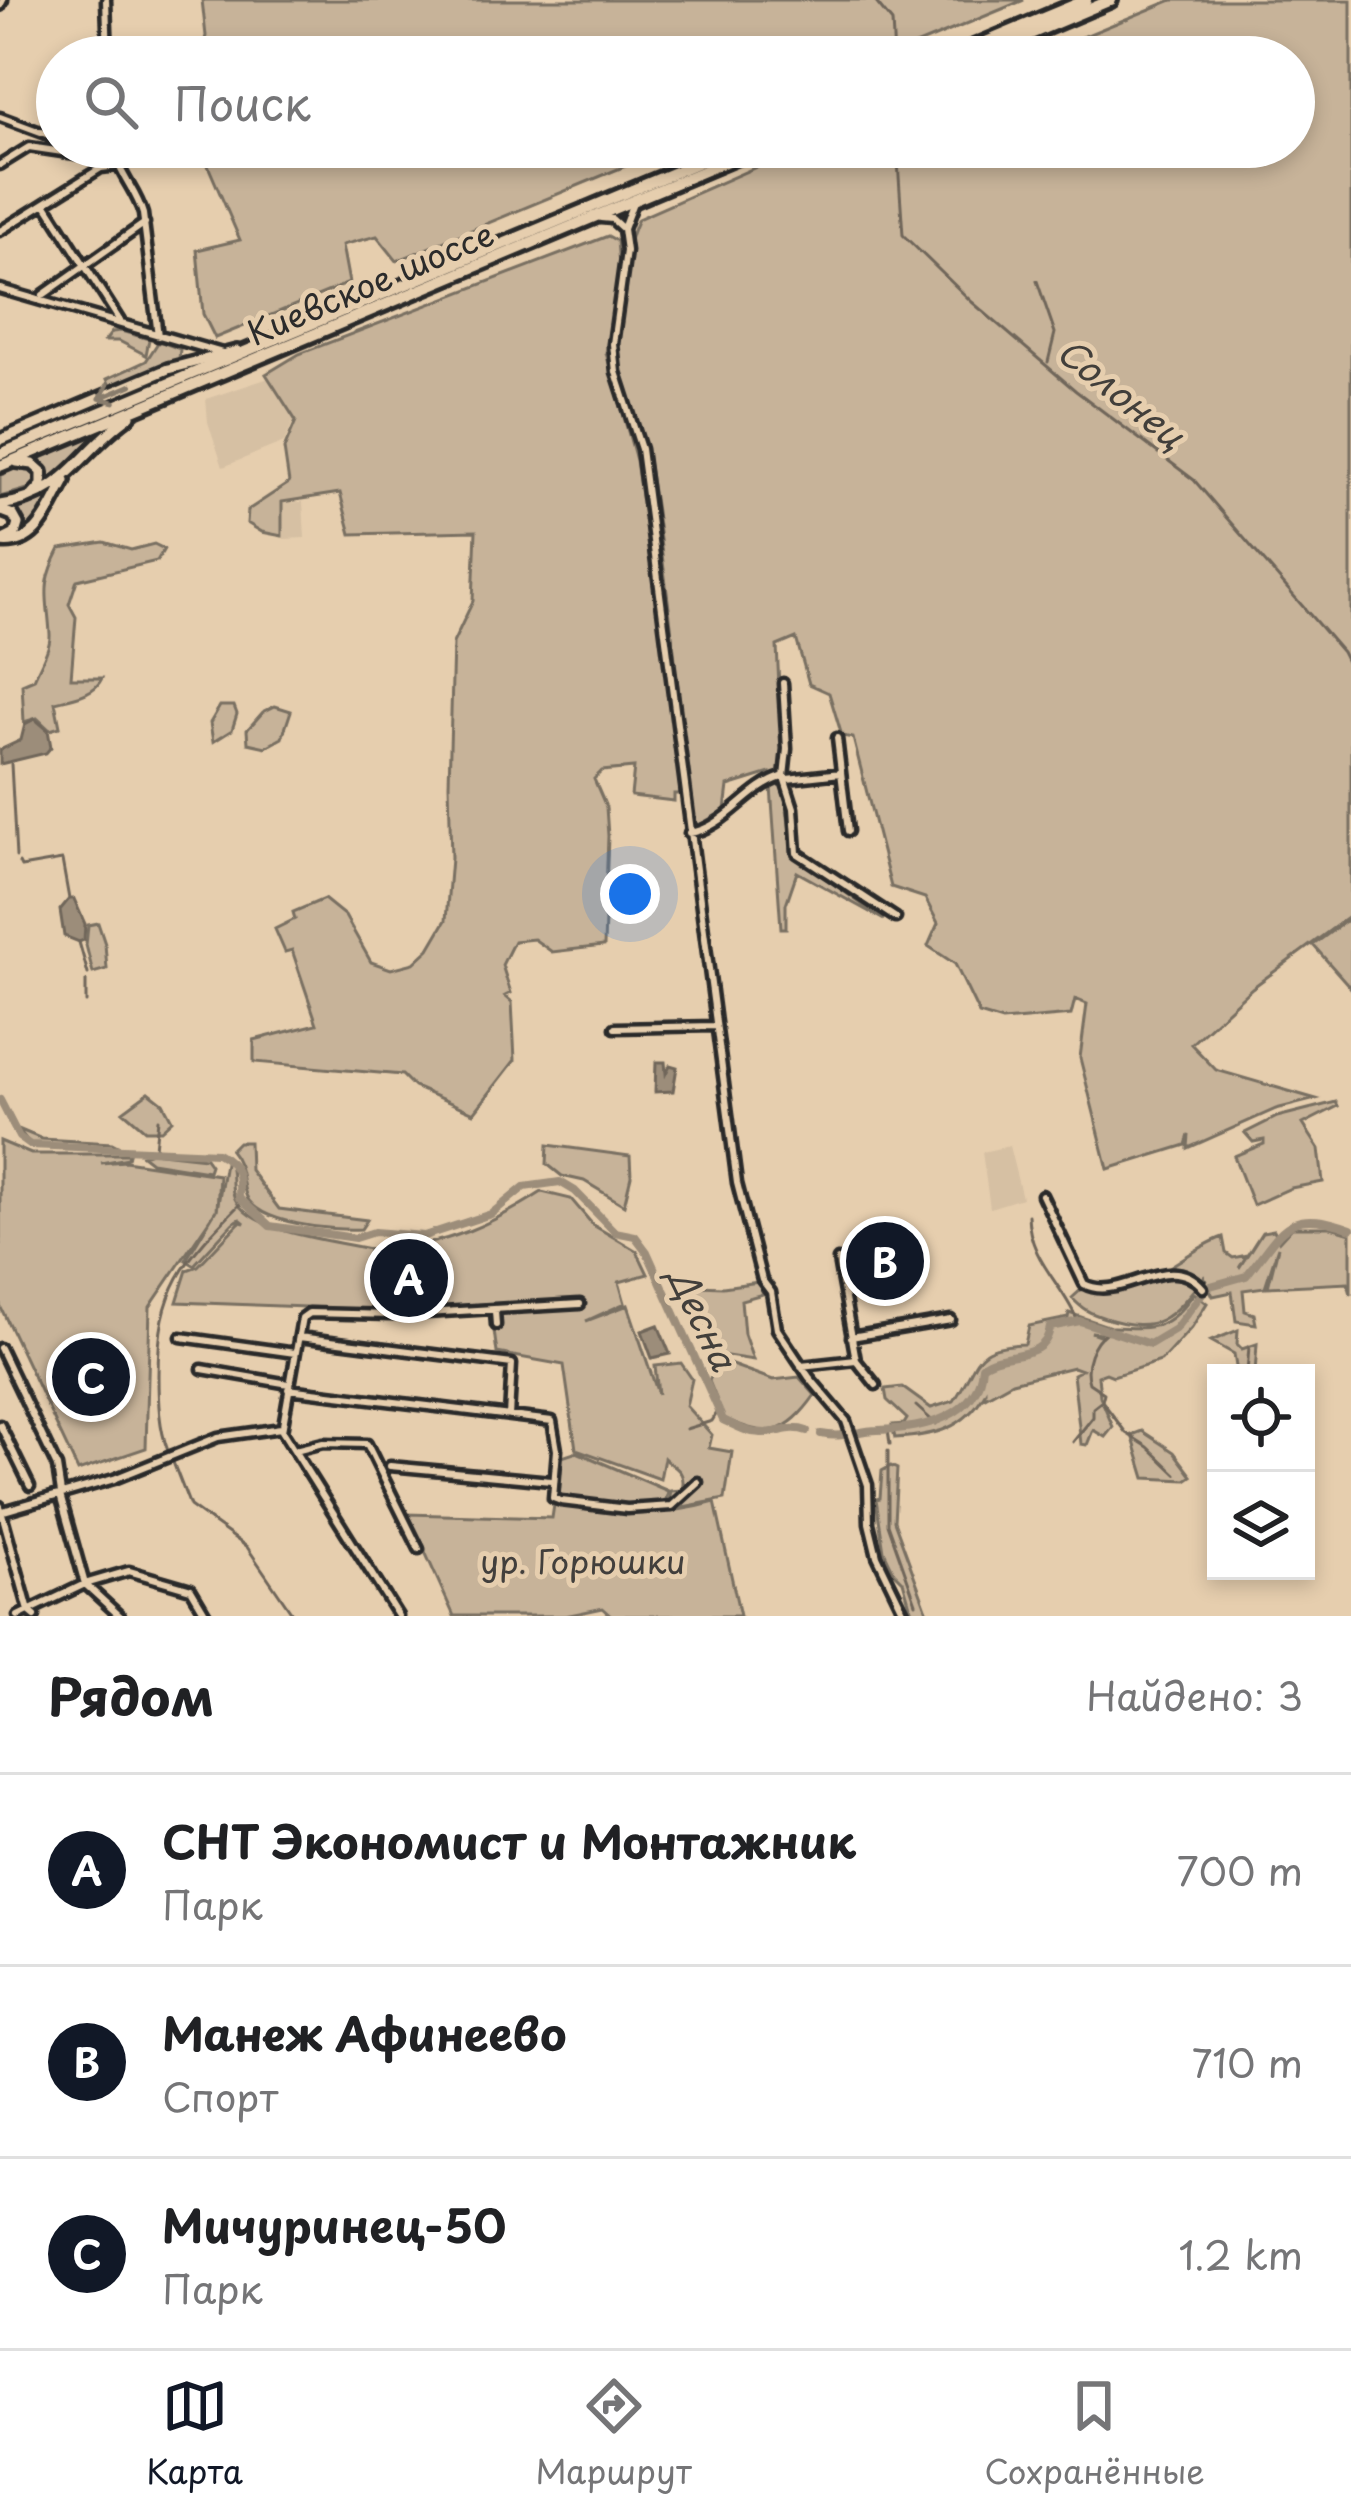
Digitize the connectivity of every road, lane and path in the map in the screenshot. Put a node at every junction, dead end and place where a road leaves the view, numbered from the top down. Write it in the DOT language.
graph roads {
  1 [pos="106,0"];
  2 [pos="1087,0"];
  3 [pos="1111,0"];
  4 [pos="107,36"];
  5 [pos="1000,36"];
  6 [pos="1026,36"];
  7 [pos="0,117"];
  8 [pos="36,130"];
  9 [pos="36,149"];
  10 [pos="0,165"];
  11 [pos="106,168"];
  12 [pos="118,168"];
  13 [pos="686,168"];
  14 [pos="711,168"];
  15 [pos="639,198"];
  16 [pos="45,203"];
  17 [pos="591,218"];
  18 [pos="145,224"];
  19 [pos="623,229"];
  20 [pos="0,231"];
  21 [pos="85,267"];
  22 [pos="0,289"];
  23 [pos="44,295"];
  24 [pos="120,324"];
  25 [pos="158,336"];
  26 [pos="265,342"];
  27 [pos="178,343"];
  28 [pos="223,353"];
  29 [pos="168,369"];
  30 [pos="146,405"];
  31 [pos="0,440"];
  32 [pos="0,454"];
  33 [pos="0,466"];
  34 [pos="70,471"];
  35 [pos="24,500"];
  36 [pos="0,507"];
  37 [pos="0,541"];
  38 [pos="783,683"];
  39 [pos="837,738"];
  40 [pos="841,773"];
  41 [pos="785,778"];
  42 [pos="848,831"];
  43 [pos="689,833"];
  44 [pos="896,918"];
  45 [pos="715,1026"];
  46 [pos="615,1028"];
  47 [pos="1042,1196"];
  48 [pos="838,1260"];
  49 [pos="1203,1288"];
  50 [pos="580,1304"];
  51 [pos="495,1311"];
  52 [pos="951,1320"];
  53 [pos="496,1325"];
  54 [pos="181,1337"];
  55 [pos="298,1337"];
  56 [pos="850,1337"];
  57 [pos="0,1348"];
  58 [pos="295,1353"];
  59 [pos="856,1360"];
  60 [pos="801,1366"];
  61 [pos="202,1369"];
  62 [pos="876,1385"];
  63 [pos="289,1387"];
  64 [pos="508,1416"];
  65 [pos="0,1425"];
  66 [pos="281,1428"];
  67 [pos="295,1450"];
  68 [pos="390,1466"];
  69 [pos="551,1481"];
  70 [pos="698,1482"];
  71 [pos="29,1486"];
  72 [pos="60,1494"];
  73 [pos="1,1510"];
  74 [pos="418,1550"];
  75 [pos="85,1584"];
  76 [pos="32,1613"];
  77 [pos="18,1616"];
  78 [pos="120,1616"];
  79 [pos="207,1616"];
  80 [pos="398,1616"];
  81 [pos="906,1616"];
  1 -- 4 [label="street"];
  2 -- 5 [label="highway"];
  3 -- 6 [label="highway"];
  7 -- 8 [label="street"];
  9 -- 10 [label="street"];
  11 -- 16 [label="street"];
  12 -- 18 [label="street"];
  13 -- 26 [label="highway, Киевское шоссе"];
  14 -- 15 [label="highway, Киевское шоссе"];
  15 -- 17 [label="highway, Киевское шоссе"];
  15 -- 19 [label="street"];
  16 -- 20 [label="street"];
  16 -- 21 [label="street"];
  17 -- 19 [label="street"];
  17 -- 30 [label="highway, Киевское шоссе"];
  18 -- 21 [label="street"];
  18 -- 25 [label="street"];
  19 -- 43 [label="street"];
  21 -- 23 [label="street"];
  21 -- 24 [label="street"];
  22 -- 24 [label="street"];
  24 -- 25 [label="street"];
  25 -- 27 [label="street"];
  26 -- 28 [label="main road"];
  26 -- 32 [label="highway, Киевское шоссе"];
  27 -- 28 [label="street"];
  27 -- 29 [label="street"];
  28 -- 29 [label="main road"];
  29 -- 31 [label="main road, one-way"];
  30 -- 33 [label="highway, Киевское шоссе"];
  30 -- 34 [label="main road"];
  33 -- 35 [label="main road"];
  34 -- 35 [label="main road"];
  34 -- 37 [label="main road"];
  35 -- 36 [label="main road"];
  36 -- 37 [label="main road"];
  38 -- 41 [label="street"];
  39 -- 40 [label="street"];
  40 -- 41 [label="street"];
  40 -- 42 [label="street"];
  41 -- 43 [label="street"];
  41 -- 44 [label="street"];
  43 -- 45 [label="street"];
  45 -- 46 [label="street"];
  45 -- 60 [label="street"];
  47 -- 49 [label="street"];
  48 -- 56 [label="street"];
  50 -- 51 [label="street"];
  51 -- 53 [label="street"];
  51 -- 55 [label="street"];
  52 -- 56 [label="street"];
  54 -- 58 [label="street"];
  55 -- 58 [label="street"];
  55 -- 64 [label="street"];
  56 -- 59 [label="street"];
  57 -- 72 [label="street"];
  58 -- 63 [label="street"];
  59 -- 60 [label="street"];
  59 -- 62 [label="street"];
  60 -- 81 [label="street"];
  61 -- 63 [label="street"];
  63 -- 64 [label="street"];
  63 -- 66 [label="street"];
  64 -- 69 [label="street"];
  65 -- 71 [label="street"];
  66 -- 67 [label="street"];
  66 -- 72 [label="street"];
  67 -- 74 [label="street"];
  67 -- 80 [label="street"];
  68 -- 69 [label="street"];
  69 -- 70 [label="street"];
  72 -- 73 [label="street"];
  72 -- 75 [label="street"];
  73 -- 76 [label="street"];
  75 -- 76 [label="street"];
  75 -- 78 [label="street"];
  75 -- 79 [label="street"];
  76 -- 77 [label="street"];
}
